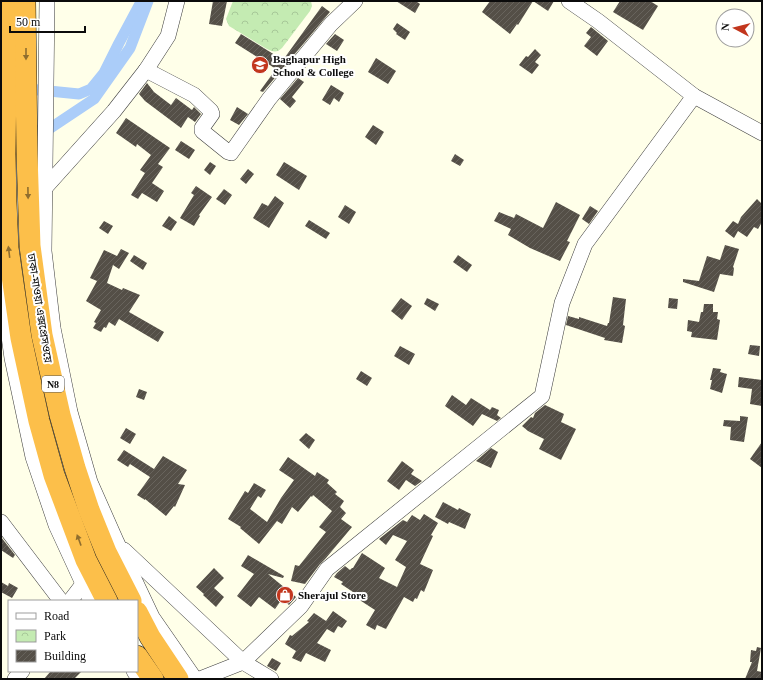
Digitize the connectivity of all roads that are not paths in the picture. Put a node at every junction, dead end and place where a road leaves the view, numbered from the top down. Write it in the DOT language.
graph roads {
  1 [pos="47,1"];
  2 [pos="176,1"];
  3 [pos="355,1"];
  4 [pos="568,1"];
  5 [pos="11,2"];
  6 [pos="146,70"];
  7 [pos="694,96"];
  8 [pos="762,133"];
  9 [pos="44,189"];
  10 [pos="1,279"];
  11 [pos="1,522"];
  12 [pos="117,544"];
  13 [pos="83,584"];
  14 [pos="60,600"];
  15 [pos="71,600"];
  16 [pos="91,600"];
  17 [pos="106,600"];
  18 [pos="130,600"];
  19 [pos="138,614"];
  20 [pos="138,657"];
  21 [pos="243,662"];
  22 [pos="153,679"];
  23 [pos="178,679"];
  24 [pos="195,679"];
  25 [pos="200,679"];
  26 [pos="271,679"];
  1 -- 9 [label="street"];
  2 -- 6 [label="street"];
  3 -- 6 [label="street"];
  4 -- 7 [label="street"];
  17 -- 5 [label="highway, ঢাকা-মাওয়া এক্সপ্রেসওয়ে / N8, one-way"];
  5 -- 18 [label="highway, ঢাকা-মাওয়া এক্সপ্রেসওয়ে / N8, one-way"];
  6 -- 9 [label="street"];
  7 -- 8 [label="street"];
  7 -- 21 [label="street"];
  9 -- 12 [label="street"];
  10 -- 13 [label="street"];
  11 -- 14 [label="street"];
  12 -- 21 [label="street"];
  12 -- 24 [label="street"];
  13 -- 15 [label="street"];
  13 -- 16 [label="street"];
  19 -- 23 [label="highway"];
  20 -- 22 [label="highway"];
  21 -- 25 [label="street"];
  21 -- 26 [label="street"];
}
